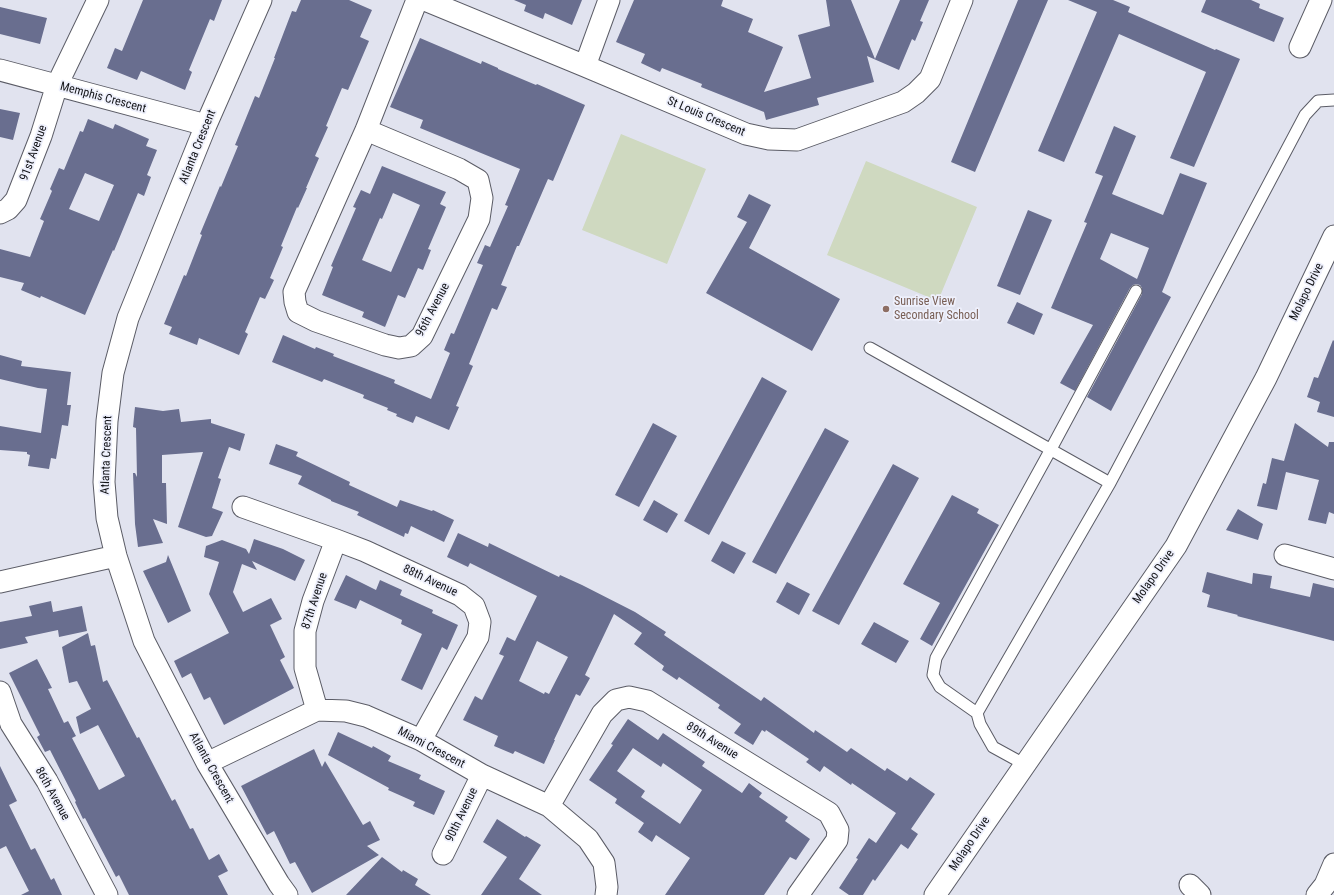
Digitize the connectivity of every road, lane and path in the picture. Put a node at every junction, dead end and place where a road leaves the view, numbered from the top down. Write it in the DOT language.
graph roads {
  1 [pos="98,0"];
  2 [pos="261,0"];
  3 [pos="417,0"];
  4 [pos="425,0"];
  5 [pos="609,0"];
  6 [pos="962,0"];
  7 [pos="1321,0"];
  8 [pos="1300,48"];
  9 [pos="585,66"];
  10 [pos="0,70"];
  11 [pos="57,85"];
  12 [pos="1334,100"];
  13 [pos="206,125"];
  14 [pos="366,130"];
  15 [pos="0,213"];
  16 [pos="1334,236"];
  17 [pos="1136,291"];
  18 [pos="870,348"];
  19 [pos="1051,449"];
  20 [pos="1110,483"];
  21 [pos="243,507"];
  22 [pos="336,540"];
  23 [pos="1284,555"];
  24 [pos="116,556"];
  25 [pos="1334,569"];
  26 [pos="0,582"];
  27 [pos="0,692"];
  28 [pos="317,710"];
  29 [pos="977,713"];
  30 [pos="5,726"];
  31 [pos="421,740"];
  32 [pos="207,763"];
  33 [pos="1024,764"];
  34 [pos="482,775"];
  35 [pos="549,806"];
  36 [pos="443,854"];
  37 [pos="1334,864"];
  38 [pos="108,895"];
  39 [pos="287,895"];
  40 [pos="606,895"];
  41 [pos="798,895"];
  42 [pos="935,895"];
  43 [pos="1317,895"];
  1 -- 11 [label="street, 91st Avenue"];
  2 -- 13 [label="street, Atlanta Crescent"];
  3 -- 14 [label="street, 96th Avenue"];
  4 -- 9 [label="street, St Louis Crescent"];
  5 -- 9 [label="street"];
  6 -- 9 [label="street, St Louis Crescent"];
  7 -- 8 [label="street"];
  10 -- 11 [label="street, Memphis Crescent"];
  11 -- 13 [label="street, Memphis Crescent"];
  11 -- 15 [label="street, 91st Avenue"];
  12 -- 20 [label="lane"];
  13 -- 24 [label="street, Atlanta Crescent"];
  14 -- 14 [label="street, 96th Avenue"];
  16 -- 33 [label="street, Molapo Drive"];
  17 -- 19 [label="lane"];
  18 -- 19 [label="lane"];
  19 -- 20 [label="lane"];
  19 -- 29 [label="lane"];
  20 -- 29 [label="lane"];
  21 -- 22 [label="street, 88th Avenue"];
  22 -- 28 [label="street, 87th Avenue"];
  22 -- 31 [label="street, 88th Avenue"];
  23 -- 25 [label="street"];
  24 -- 26 [label="street"];
  24 -- 32 [label="street, Atlanta Crescent"];
  27 -- 30 [label="street, 86th Avenue"];
  28 -- 31 [label="street, Miami Crescent"];
  28 -- 32 [label="street, Miami Crescent"];
  29 -- 33 [label="lane"];
  30 -- 38 [label="street, 86th Avenue"];
  31 -- 34 [label="street, Miami Crescent"];
  32 -- 39 [label="street, Atlanta Crescent"];
  33 -- 42 [label="street, Molapo Drive"];
  34 -- 35 [label="street, Miami Crescent"];
  34 -- 36 [label="street, 90th Avenue"];
  35 -- 40 [label="street, Miami Crescent"];
  35 -- 41 [label="street, 89th Avenue"];
  37 -- 43 [label="street"];
}
